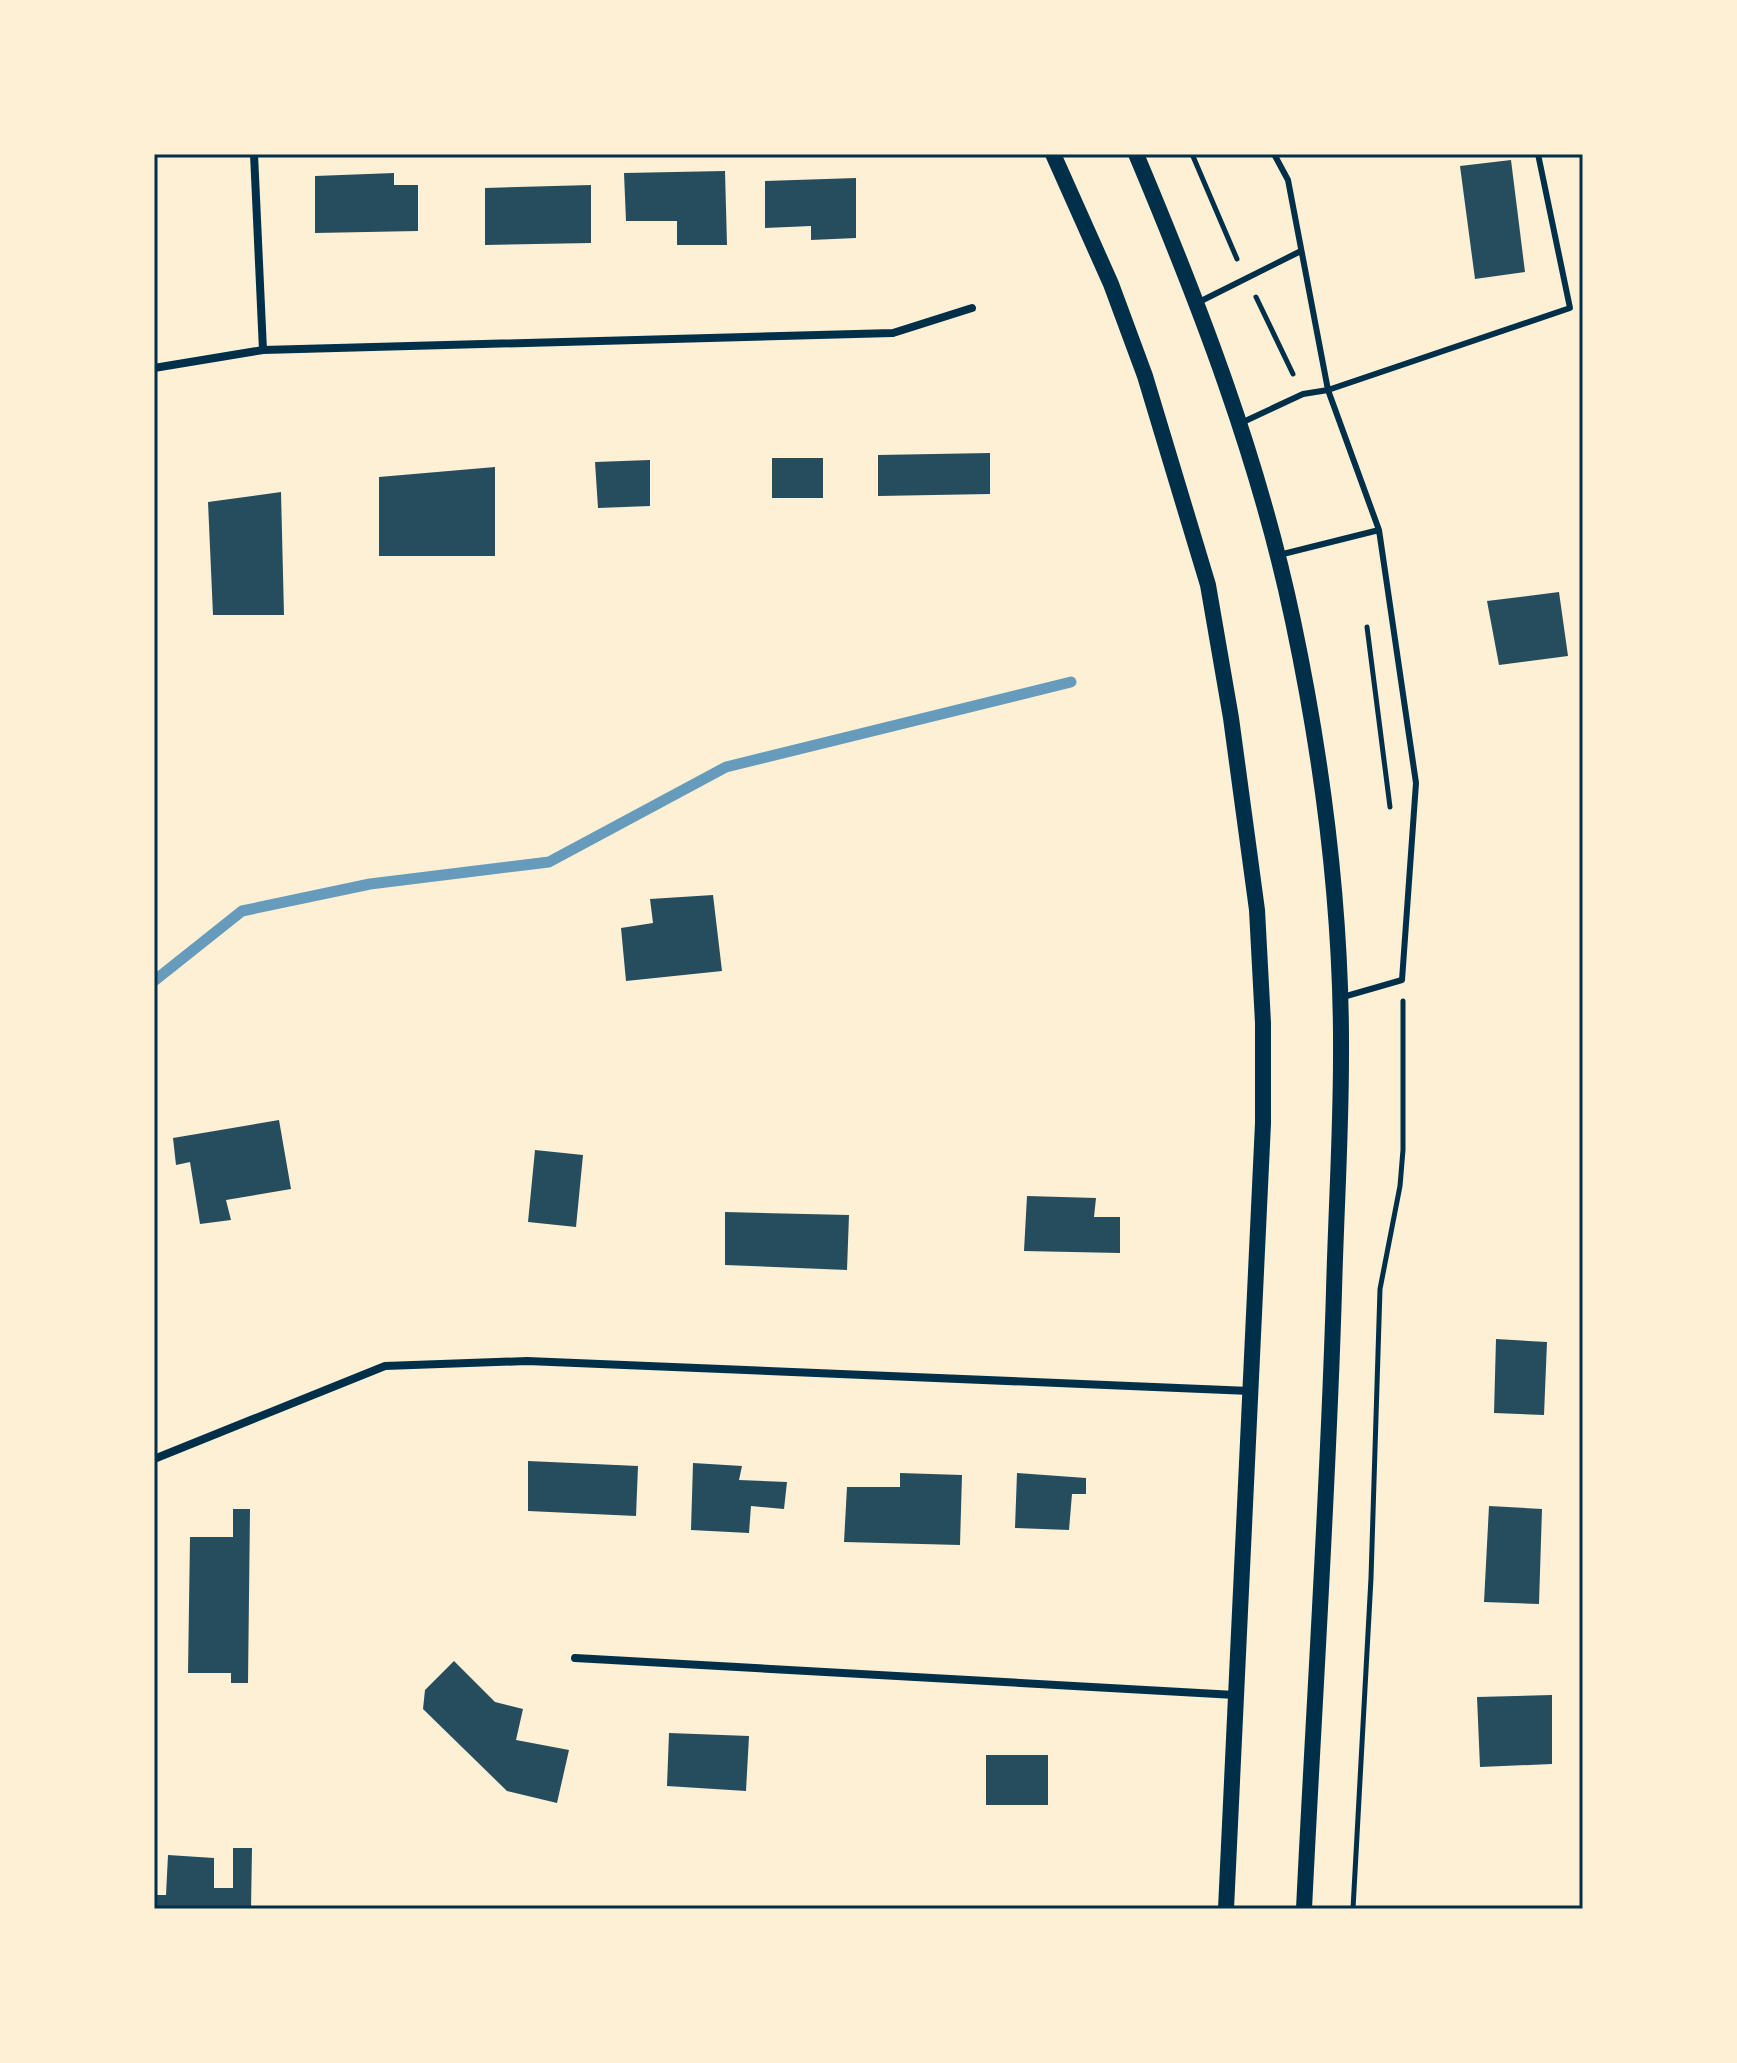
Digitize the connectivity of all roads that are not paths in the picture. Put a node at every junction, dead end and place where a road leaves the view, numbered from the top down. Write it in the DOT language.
graph roads {
  1 [pos="254,154"];
  2 [pos="1053,154"];
  3 [pos="1136,154"];
  4 [pos="1274,154"];
  5 [pos="1538,154"];
  6 [pos="1301,251"];
  7 [pos="1197,303"];
  8 [pos="972,308"];
  9 [pos="263,350"];
  10 [pos="154,368"];
  11 [pos="1328,390"];
  12 [pos="1241,423"];
  13 [pos="1379,530"];
  14 [pos="1277,555"];
  15 [pos="1339,998"];
  16 [pos="546,1359"];
  17 [pos="1251,1391"];
  18 [pos="154,1459"];
  19 [pos="575,1658"];
  20 [pos="1236,1695"];
  21 [pos="1226,1909"];
  22 [pos="1304,1909"];
  1 -- 9 [label="street"];
  2 -- 17 [label="main road"];
  3 -- 7 [label="main road"];
  4 -- 6 [label="lane"];
  5 -- 11 [label="lane"];
  6 -- 7 [label="lane"];
  6 -- 11 [label="lane"];
  7 -- 12 [label="main road"];
  8 -- 9 [label="street"];
  9 -- 10 [label="street"];
  11 -- 12 [label="lane"];
  11 -- 13 [label="lane"];
  12 -- 14 [label="main road"];
  13 -- 14 [label="lane"];
  13 -- 15 [label="lane"];
  14 -- 15 [label="main road"];
  15 -- 22 [label="main road"];
  16 -- 17 [label="street"];
  17 -- 18 [label="street"];
  17 -- 20 [label="main road"];
  19 -- 20 [label="street"];
  20 -- 21 [label="main road"];
}
